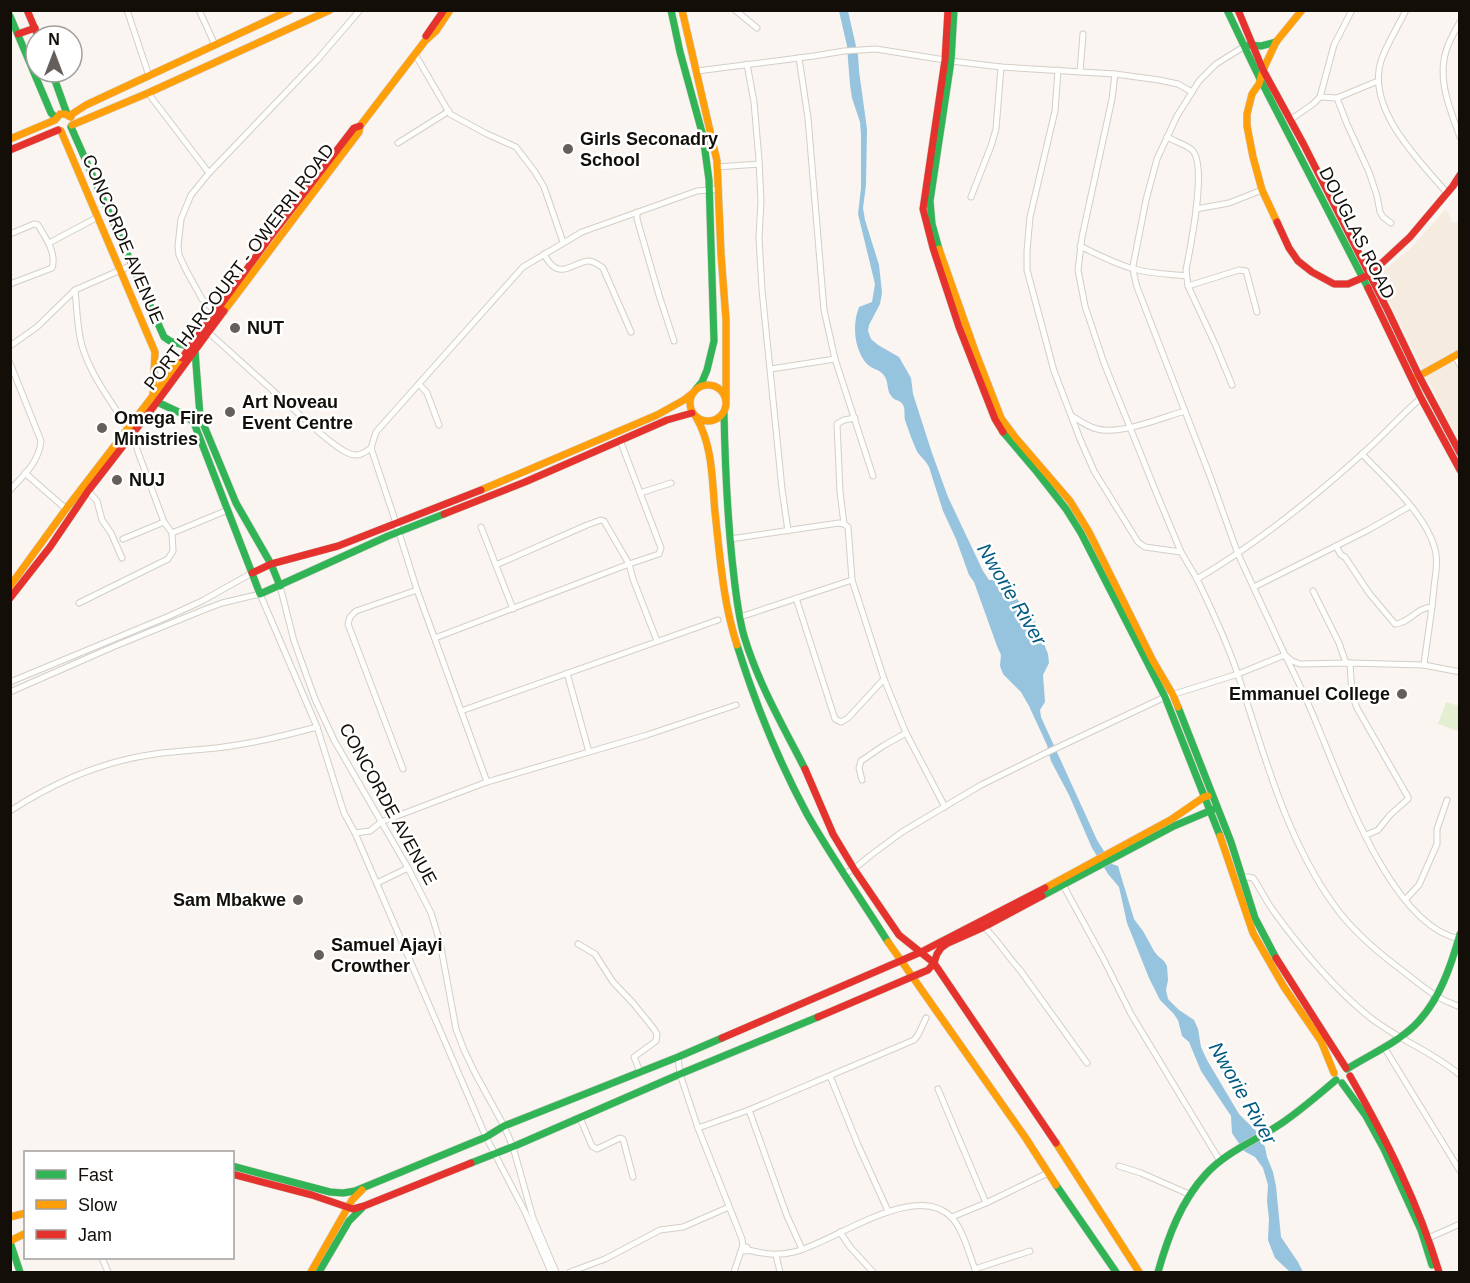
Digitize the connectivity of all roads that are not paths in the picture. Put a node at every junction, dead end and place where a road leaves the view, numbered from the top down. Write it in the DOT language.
graph roads {
  1 [pos="27,10"];
  2 [pos="127,10"];
  3 [pos="199,10"];
  4 [pos="290,10"];
  5 [pos="330,10"];
  6 [pos="360,10"];
  7 [pos="444,10"];
  8 [pos="450,10"];
  9 [pos="671,10"];
  10 [pos="682,10"];
  11 [pos="735,10"];
  12 [pos="948,10"];
  13 [pos="954,10"];
  14 [pos="1227,10"];
  15 [pos="1238,10"];
  16 [pos="1302,10"];
  17 [pos="1352,10"];
  18 [pos="1406,10"];
  19 [pos="10,16"];
  20 [pos="1460,22"];
  21 [pos="32,24"];
  22 [pos="757,28"];
  23 [pos="24,32"];
  24 [pos="18,34"];
  25 [pos="1083,34"];
  26 [pos="425,40"];
  27 [pos="1276,42"];
  28 [pos="215,45"];
  29 [pos="1249,45"];
  30 [pos="415,54"];
  31 [pos="799,58"];
  32 [pos="948,60"];
  33 [pos="747,64"];
  34 [pos="1001,66"];
  35 [pos="1058,70"];
  36 [pos="1263,70"];
  37 [pos="697,71"];
  38 [pos="1080,72"];
  39 [pos="1115,74"];
  40 [pos="149,76"];
  41 [pos="1260,79"];
  42 [pos="1378,81"];
  43 [pos="56,84"];
  44 [pos="1192,92"];
  45 [pos="148,93"];
  46 [pos="1320,97"];
  47 [pos="1337,98"];
  48 [pos="448,111"];
  49 [pos="68,115"];
  50 [pos="55,119"];
  51 [pos="1290,120"];
  52 [pos="72,126"];
  53 [pos="60,130"];
  54 [pos="1167,137"];
  55 [pos="1460,137"];
  56 [pos="10,139"];
  57 [pos="398,143"];
  58 [pos="10,150"];
  59 [pos="759,164"];
  60 [pos="717,167"];
  61 [pos="209,173"];
  62 [pos="1460,175"];
  63 [pos="710,189"];
  64 [pos="719,189"];
  65 [pos="1262,190"];
  66 [pos="1447,193"];
  67 [pos="971,197"];
  68 [pos="1196,209"];
  69 [pos="637,212"];
  70 [pos="98,217"];
  71 [pos="1390,223"];
  72 [pos="10,234"];
  73 [pos="563,242"];
  74 [pos="49,243"];
  75 [pos="1080,246"];
  76 [pos="544,254"];
  77 [pos="132,265"];
  78 [pos="1133,269"];
  79 [pos="120,270"];
  80 [pos="1186,276"];
  81 [pos="1366,276"];
  82 [pos="12,283"];
  83 [pos="1188,286"];
  84 [pos="75,290"];
  85 [pos="1257,312"];
  86 [pos="218,314"];
  87 [pos="208,332"];
  88 [pos="631,332"];
  89 [pos="674,341"];
  90 [pos="10,346"];
  91 [pos="192,349"];
  92 [pos="1457,355"];
  93 [pos="835,359"];
  94 [pos="10,363"];
  95 [pos="1460,365"];
  96 [pos="771,369"];
  97 [pos="13,374"];
  98 [pos="1415,378"];
  99 [pos="419,384"];
  100 [pos="1232,385"];
  101 [pos="694,391"];
  102 [pos="726,398"];
  103 [pos="1420,398"];
  104 [pos="155,399"];
  105 [pos="1185,411"];
  106 [pos="724,413"];
  107 [pos="694,415"];
  108 [pos="1072,416"];
  109 [pos="855,418"];
  110 [pos="439,425"];
  111 [pos="1130,428"];
  112 [pos="130,431"];
  113 [pos="620,440"];
  114 [pos="371,448"];
  115 [pos="1460,453"];
  116 [pos="1362,454"];
  117 [pos="1460,470"];
  118 [pos="25,473"];
  119 [pos="873,476"];
  120 [pos="671,483"];
  121 [pos="10,490"];
  122 [pos="88,491"];
  123 [pos="640,493"];
  124 [pos="1410,506"];
  125 [pos="66,509"];
  126 [pos="228,510"];
  127 [pos="164,522"];
  128 [pos="396,523"];
  129 [pos="844,524"];
  130 [pos="481,527"];
  131 [pos="788,531"];
  132 [pos="399,532"];
  133 [pos="172,533"];
  134 [pos="123,539"];
  135 [pos="730,539"];
  136 [pos="1336,546"];
  137 [pos="1181,552"];
  138 [pos="1238,554"];
  139 [pos="122,558"];
  140 [pos="271,564"];
  141 [pos="629,564"];
  142 [pos="496,565"];
  143 [pos="252,573"];
  144 [pos="21,578"];
  145 [pos="1197,579"];
  146 [pos="852,580"];
  147 [pos="10,586"];
  148 [pos="280,586"];
  149 [pos="1254,587"];
  150 [pos="417,590"];
  151 [pos="1313,591"];
  152 [pos="260,594"];
  153 [pos="10,598"];
  154 [pos="796,598"];
  155 [pos="80,603"];
  156 [pos="1432,608"];
  157 [pos="513,609"];
  158 [pos="740,617"];
  159 [pos="718,620"];
  160 [pos="435,638"];
  161 [pos="657,641"];
  162 [pos="1285,655"];
  163 [pos="1348,663"];
  164 [pos="1424,665"];
  165 [pos="1460,672"];
  166 [pos="567,673"];
  167 [pos="1238,674"];
  168 [pos="884,679"];
  169 [pos="10,682"];
  170 [pos="10,692"];
  171 [pos="1173,695"];
  172 [pos="1165,697"];
  173 [pos="736,705"];
  174 [pos="461,711"];
  175 [pos="317,727"];
  176 [pos="906,734"];
  177 [pos="589,752"];
  178 [pos="403,769"];
  179 [pos="862,780"];
  180 [pos="487,782"];
  181 [pos="1208,796"];
  182 [pos="1447,800"];
  183 [pos="945,807"];
  184 [pos="1213,809"];
  185 [pos="10,811"];
  186 [pos="381,822"];
  187 [pos="356,833"];
  188 [pos="1366,835"];
  189 [pos="1109,857"];
  190 [pos="1098,862"];
  191 [pos="408,868"];
  192 [pos="854,869"];
  193 [pos="844,874"];
  194 [pos="1239,879"];
  195 [pos="377,883"];
  196 [pos="1063,885"];
  197 [pos="1405,900"];
  198 [pos="984,927"];
  199 [pos="1459,937"];
  200 [pos="578,944"];
  201 [pos="921,952"];
  202 [pos="902,960"];
  203 [pos="934,963"];
  204 [pos="913,976"];
  205 [pos="1436,996"];
  206 [pos="1460,1007"];
  207 [pos="926,1018"];
  208 [pos="1400,1037"];
  209 [pos="1384,1047"];
  210 [pos="678,1056"];
  211 [pos="1087,1063"];
  212 [pos="1348,1071"];
  213 [pos="640,1072"];
  214 [pos="680,1074"];
  215 [pos="1460,1075"];
  216 [pos="830,1076"];
  217 [pos="1338,1079"];
  218 [pos="938,1089"];
  219 [pos="749,1110"];
  220 [pos="580,1118"];
  221 [pos="504,1126"];
  222 [pos="698,1128"];
  223 [pos="486,1137"];
  224 [pos="513,1147"];
  225 [pos="495,1154"];
  226 [pos="1220,1161"];
  227 [pos="1119,1166"];
  228 [pos="234,1167"];
  229 [pos="1460,1171"];
  230 [pos="1048,1173"];
  231 [pos="234,1175"];
  232 [pos="633,1177"];
  233 [pos="367,1187"];
  234 [pos="1191,1195"];
  235 [pos="986,1203"];
  236 [pos="364,1206"];
  237 [pos="348,1207"];
  238 [pos="729,1207"];
  239 [pos="888,1211"];
  240 [pos="952,1217"];
  241 [pos="1460,1224"];
  242 [pos="840,1232"];
  243 [pos="24,1234"];
  244 [pos="1427,1239"];
  245 [pos="10,1242"];
  246 [pos="745,1249"];
  247 [pos="802,1249"];
  248 [pos="1030,1251"];
  249 [pos="776,1255"];
  250 [pos="976,1271"];
  251 [pos="20,1272"];
  252 [pos="311,1272"];
  253 [pos="319,1272"];
  254 [pos="550,1272"];
  255 [pos="556,1272"];
  256 [pos="570,1272"];
  257 [pos="734,1272"];
  258 [pos="780,1272"];
  259 [pos="873,1272"];
  260 [pos="1116,1272"];
  261 [pos="1139,1272"];
  262 [pos="1158,1272"];
  263 [pos="1434,1272"];
  264 [pos="1439,1272"];
  1 -- 21 [label="main road"];
  2 -- 40 [label="street"];
  3 -- 28 [label="street"];
  4 -- 28 [label="main road"];
  5 -- 45 [label="main road"];
  6 -- 61 [label="street"];
  7 -- 26 [label="main road"];
  8 -- 26 [label="main road"];
  9 -- 63 [label="main road"];
  10 -- 37 [label="main road"];
  11 -- 22 [label="street"];
  12 -- 32 [label="main road"];
  13 -- 32 [label="main road"];
  14 -- 29 [label="main road, DOUGLAS ROAD"];
  15 -- 29 [label="main road"];
  16 -- 27 [label="main road"];
  17 -- 46 [label="street"];
  18 -- 42 [label="street"];
  19 -- 24 [label="main road"];
  20 -- 55 [label="street"];
  23 -- 24 [label="main road"];
  24 -- 50 [label="main road"];
  25 -- 38 [label="street"];
  26 -- 30 [label="main road, PORT HARCOURT - OWERRI ROAD"];
  27 -- 29 [label="main road"];
  27 -- 36 [label="main road"];
  28 -- 40 [label="main road"];
  29 -- 36 [label="main road"];
  29 -- 41 [label="main road, DOUGLAS ROAD"];
  29 -- 44 [label="street"];
  30 -- 48 [label="street"];
  30 -- 86 [label="main road, PORT HARCOURT - OWERRI ROAD"];
  31 -- 32 [label="street"];
  31 -- 33 [label="street"];
  31 -- 93 [label="street"];
  32 -- 34 [label="street"];
  32 -- 171 [label="main road"];
  32 -- 172 [label="main road"];
  33 -- 37 [label="street"];
  33 -- 59 [label="street"];
  34 -- 35 [label="street"];
  34 -- 67 [label="street"];
  35 -- 38 [label="street"];
  35 -- 108 [label="street"];
  36 -- 41 [label="main road"];
  36 -- 51 [label="main road"];
  37 -- 60 [label="main road"];
  38 -- 39 [label="street"];
  39 -- 44 [label="street"];
  39 -- 75 [label="street"];
  40 -- 49 [label="main road"];
  41 -- 65 [label="main road"];
  41 -- 81 [label="main road, DOUGLAS ROAD"];
  42 -- 47 [label="street"];
  42 -- 66 [label="street"];
  43 -- 49 [label="main road"];
  44 -- 54 [label="street"];
  45 -- 52 [label="main road"];
  45 -- 61 [label="street"];
  46 -- 47 [label="street"];
  46 -- 51 [label="street"];
  47 -- 71 [label="street"];
  48 -- 57 [label="street"];
  48 -- 73 [label="street"];
  49 -- 50 [label="main road"];
  49 -- 52 [label="main road"];
  50 -- 53 [label="main road"];
  50 -- 56 [label="main road"];
  51 -- 81 [label="main road"];
  52 -- 53 [label="main road"];
  52 -- 77 [label="main road, CONCORDE AVENUE"];
  53 -- 58 [label="main road"];
  53 -- 70 [label="main road, CONCORDE AVENUE"];
  54 -- 68 [label="street"];
  54 -- 78 [label="street"];
  59 -- 60 [label="street"];
  59 -- 96 [label="street"];
  60 -- 64 [label="main road"];
  61 -- 86 [label="street"];
  62 -- 66 [label="main road"];
  63 -- 64 [label="street"];
  63 -- 69 [label="street"];
  63 -- 101 [label="main road"];
  64 -- 102 [label="main road"];
  65 -- 68 [label="street"];
  65 -- 81 [label="main road"];
  66 -- 81 [label="main road"];
  68 -- 80 [label="street"];
  69 -- 73 [label="street"];
  69 -- 89 [label="street"];
  70 -- 74 [label="street"];
  70 -- 79 [label="main road, CONCORDE AVENUE"];
  72 -- 74 [label="street"];
  73 -- 76 [label="street"];
  74 -- 82 [label="street"];
  75 -- 78 [label="street"];
  75 -- 111 [label="street"];
  76 -- 88 [label="street"];
  76 -- 99 [label="street"];
  77 -- 79 [label="street"];
  77 -- 91 [label="main road, CONCORDE AVENUE"];
  78 -- 80 [label="street"];
  78 -- 105 [label="street"];
  79 -- 84 [label="street"];
  79 -- 104 [label="main road, CONCORDE AVENUE"];
  80 -- 83 [label="street"];
  81 -- 98 [label="main road, DOUGLAS ROAD"];
  83 -- 85 [label="street"];
  83 -- 100 [label="street"];
  84 -- 90 [label="street"];
  84 -- 112 [label="street"];
  86 -- 87 [label="main road, PORT HARCOURT - OWERRI ROAD"];
  86 -- 91 [label="main road, PORT HARCOURT - OWERRI ROAD"];
  87 -- 91 [label="main road, PORT HARCOURT - OWERRI ROAD"];
  87 -- 114 [label="street"];
  91 -- 104 [label="main road, PORT HARCOURT - OWERRI ROAD"];
  91 -- 140 [label="main road, CONCORDE AVENUE"];
  92 -- 95 [label="street"];
  92 -- 98 [label="main road"];
  93 -- 96 [label="street"];
  93 -- 109 [label="street"];
  94 -- 97 [label="street"];
  96 -- 131 [label="street"];
  97 -- 118 [label="street"];
  98 -- 103 [label="main road, DOUGLAS ROAD"];
  98 -- 115 [label="main road"];
  99 -- 110 [label="street"];
  99 -- 114 [label="street"];
  101 -- 102 [label="main road"];
  101 -- 107 [label="main road"];
  101 -- 128 [label="main road"];
  102 -- 106 [label="main road"];
  103 -- 116 [label="street"];
  103 -- 117 [label="main road, DOUGLAS ROAD"];
  104 -- 112 [label="main road, PORT HARCOURT - OWERRI ROAD"];
  104 -- 126 [label="main road, CONCORDE AVENUE"];
  105 -- 111 [label="street"];
  105 -- 138 [label="street"];
  106 -- 107 [label="main road"];
  106 -- 135 [label="main road"];
  107 -- 113 [label="main road"];
  107 -- 193 [label="main road"];
  108 -- 111 [label="street"];
  108 -- 137 [label="street"];
  109 -- 119 [label="street"];
  109 -- 129 [label="street"];
  111 -- 137 [label="street"];
  112 -- 122 [label="main road, PORT HARCOURT - OWERRI ROAD"];
  112 -- 125 [label="main road, PORT HARCOURT - OWERRI ROAD"];
  112 -- 127 [label="street"];
  113 -- 123 [label="street"];
  113 -- 132 [label="main road"];
  114 -- 128 [label="street"];
  116 -- 124 [label="street"];
  116 -- 138 [label="street"];
  118 -- 121 [label="street"];
  118 -- 125 [label="street"];
  120 -- 123 [label="street"];
  122 -- 139 [label="street"];
  122 -- 144 [label="main road, PORT HARCOURT - OWERRI ROAD"];
  123 -- 141 [label="street"];
  124 -- 136 [label="street"];
  124 -- 156 [label="street"];
  125 -- 144 [label="main road, PORT HARCOURT - OWERRI ROAD"];
  126 -- 133 [label="street"];
  126 -- 143 [label="main road, CONCORDE AVENUE"];
  127 -- 133 [label="street"];
  127 -- 134 [label="street"];
  128 -- 132 [label="street"];
  128 -- 140 [label="main road"];
  129 -- 131 [label="street"];
  129 -- 146 [label="street"];
  130 -- 142 [label="street"];
  131 -- 135 [label="street"];
  132 -- 148 [label="main road"];
  132 -- 150 [label="street"];
  133 -- 155 [label="street"];
  135 -- 158 [label="main road"];
  136 -- 149 [label="street"];
  136 -- 156 [label="street"];
  137 -- 145 [label="street"];
  138 -- 145 [label="street"];
  138 -- 149 [label="street"];
  140 -- 143 [label="main road"];
  140 -- 148 [label="main road, CONCORDE AVENUE"];
  141 -- 142 [label="street"];
  141 -- 157 [label="street"];
  141 -- 161 [label="street"];
  142 -- 157 [label="street"];
  143 -- 152 [label="main road, CONCORDE AVENUE"];
  143 -- 169 [label="street"];
  144 -- 147 [label="main road, PORT HARCOURT - OWERRI ROAD"];
  144 -- 153 [label="main road, PORT HARCOURT - OWERRI ROAD"];
  145 -- 167 [label="street"];
  146 -- 154 [label="street"];
  146 -- 168 [label="street"];
  148 -- 152 [label="main road"];
  148 -- 186 [label="street, CONCORDE AVENUE"];
  149 -- 162 [label="street"];
  150 -- 160 [label="street"];
  150 -- 178 [label="street"];
  151 -- 163 [label="street"];
  152 -- 170 [label="street"];
  152 -- 175 [label="street, CONCORDE AVENUE"];
  154 -- 158 [label="street"];
  154 -- 168 [label="street"];
  156 -- 164 [label="street"];
  157 -- 160 [label="street"];
  158 -- 192 [label="main road"];
  159 -- 161 [label="street"];
  160 -- 174 [label="street"];
  161 -- 166 [label="street"];
  162 -- 163 [label="street"];
  162 -- 167 [label="street"];
  162 -- 188 [label="street"];
  163 -- 164 [label="street"];
  163 -- 188 [label="street"];
  164 -- 165 [label="street"];
  166 -- 174 [label="street"];
  166 -- 177 [label="street"];
  167 -- 171 [label="street"];
  167 -- 205 [label="street"];
  168 -- 176 [label="street"];
  171 -- 172 [label="street"];
  171 -- 181 [label="main road"];
  172 -- 181 [label="main road"];
  172 -- 183 [label="street"];
  173 -- 177 [label="street"];
  174 -- 180 [label="street"];
  175 -- 185 [label="street"];
  175 -- 187 [label="street, CONCORDE AVENUE"];
  176 -- 179 [label="street"];
  176 -- 183 [label="street"];
  177 -- 180 [label="street"];
  180 -- 186 [label="street"];
  181 -- 184 [label="main road"];
  181 -- 189 [label="main road"];
  182 -- 197 [label="street"];
  183 -- 192 [label="street"];
  184 -- 189 [label="main road"];
  184 -- 194 [label="main road"];
  186 -- 187 [label="street"];
  186 -- 191 [label="street, CONCORDE AVENUE"];
  187 -- 195 [label="street, CONCORDE AVENUE"];
  188 -- 197 [label="street"];
  189 -- 190 [label="main road"];
  190 -- 196 [label="main road"];
  190 -- 201 [label="main road"];
  191 -- 195 [label="street"];
  191 -- 221 [label="street, CONCORDE AVENUE"];
  192 -- 193 [label="street"];
  192 -- 201 [label="main road"];
  193 -- 202 [label="main road"];
  194 -- 208 [label="street"];
  194 -- 212 [label="main road"];
  194 -- 217 [label="main road"];
  195 -- 223 [label="street, CONCORDE AVENUE"];
  196 -- 198 [label="main road"];
  196 -- 226 [label="street"];
  197 -- 199 [label="street"];
  198 -- 203 [label="main road"];
  198 -- 211 [label="street"];
  199 -- 205 [label="main road"];
  200 -- 213 [label="street"];
  201 -- 202 [label="main road"];
  201 -- 203 [label="main road"];
  202 -- 204 [label="main road"];
  202 -- 210 [label="main road"];
  203 -- 204 [label="main road"];
  203 -- 261 [label="main road"];
  204 -- 214 [label="main road"];
  204 -- 230 [label="main road"];
  205 -- 206 [label="street"];
  205 -- 208 [label="main road"];
  207 -- 216 [label="street"];
  208 -- 209 [label="main road"];
  208 -- 215 [label="street"];
  209 -- 212 [label="main road"];
  209 -- 229 [label="street"];
  210 -- 213 [label="main road"];
  210 -- 214 [label="street"];
  212 -- 217 [label="main road"];
  212 -- 217 [label="main road"];
  212 -- 244 [label="main road"];
  213 -- 221 [label="main road"];
  214 -- 220 [label="main road"];
  214 -- 222 [label="street"];
  216 -- 219 [label="street"];
  216 -- 239 [label="street"];
  217 -- 226 [label="main road"];
  217 -- 244 [label="main road"];
  218 -- 235 [label="street"];
  219 -- 222 [label="street"];
  219 -- 247 [label="street"];
  220 -- 224 [label="main road"];
  220 -- 232 [label="street"];
  221 -- 223 [label="main road"];
  221 -- 224 [label="street, CONCORDE AVENUE"];
  222 -- 238 [label="street"];
  223 -- 225 [label="street, CONCORDE AVENUE"];
  223 -- 233 [label="main road"];
  224 -- 225 [label="main road"];
  224 -- 255 [label="street, CONCORDE AVENUE"];
  225 -- 236 [label="main road"];
  225 -- 254 [label="street, CONCORDE AVENUE"];
  226 -- 234 [label="main road"];
  227 -- 234 [label="street"];
  228 -- 233 [label="main road"];
  230 -- 235 [label="street"];
  230 -- 260 [label="main road"];
  231 -- 237 [label="main road"];
  233 -- 237 [label="main road"];
  234 -- 262 [label="main road"];
  235 -- 240 [label="street"];
  236 -- 237 [label="main road"];
  236 -- 253 [label="main road"];
  237 -- 252 [label="main road"];
  238 -- 246 [label="street"];
  238 -- 256 [label="street"];
  239 -- 240 [label="street"];
  239 -- 242 [label="street"];
  240 -- 250 [label="street"];
  241 -- 244 [label="street"];
  242 -- 247 [label="street"];
  242 -- 259 [label="street"];
  243 -- 245 [label="main road"];
  244 -- 263 [label="main road"];
  244 -- 264 [label="main road"];
  245 -- 251 [label="main road"];
  246 -- 249 [label="street"];
  246 -- 257 [label="street"];
  247 -- 249 [label="street"];
  248 -- 250 [label="street"];
  249 -- 258 [label="street"];
}
